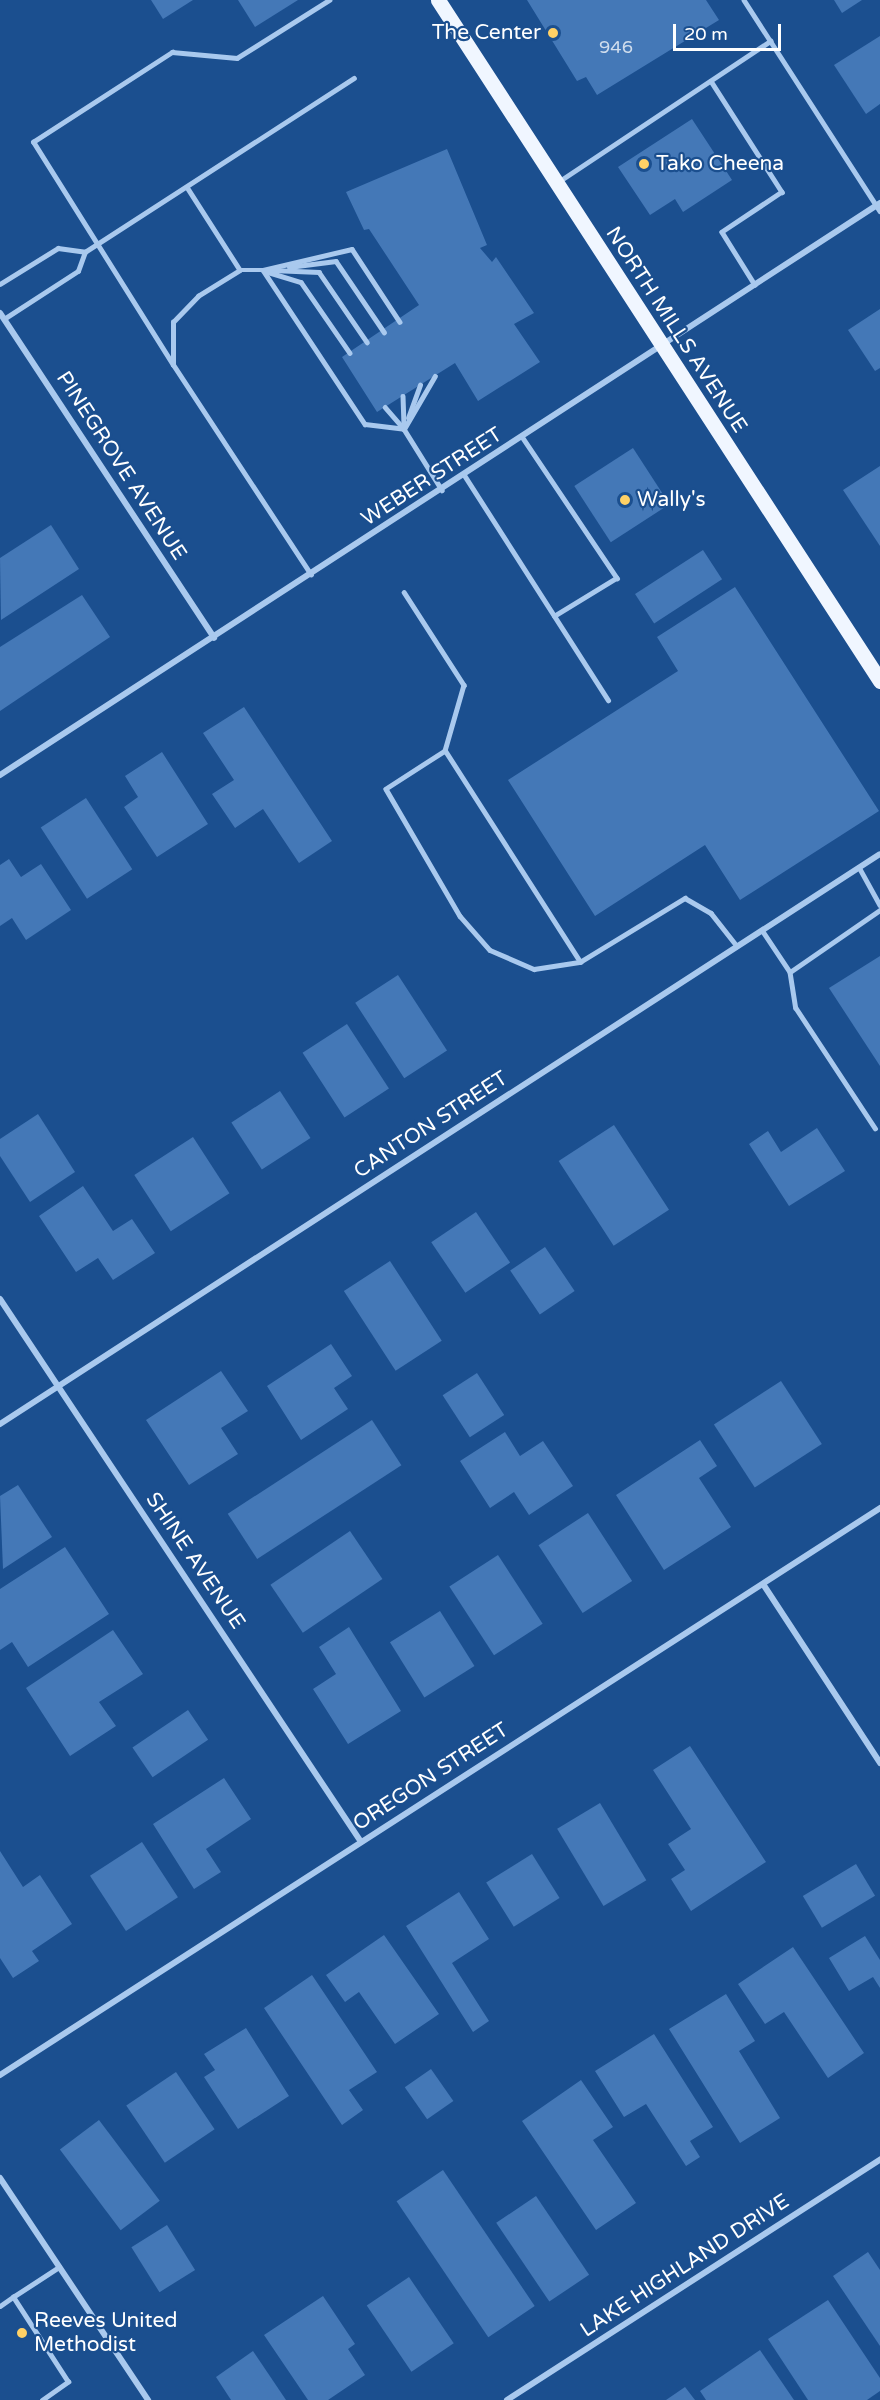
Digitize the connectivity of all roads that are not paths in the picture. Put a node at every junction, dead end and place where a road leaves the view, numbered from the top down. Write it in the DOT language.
graph roads {
  1 [pos="329,0"];
  2 [pos="438,0"];
  3 [pos="744,0"];
  4 [pos="771,41"];
  5 [pos="354,78"];
  6 [pos="711,81"];
  7 [pos="556,184"];
  8 [pos="187,187"];
  9 [pos="879,207"];
  10 [pos="95,246"];
  11 [pos="86,252"];
  12 [pos="240,270"];
  13 [pos="263,270"];
  14 [pos="0,284"];
  15 [pos="756,285"];
  16 [pos="2,316"];
  17 [pos="400,322"];
  18 [pos="384,332"];
  19 [pos="367,342"];
  20 [pos="662,348"];
  21 [pos="350,353"];
  22 [pos="172,365"];
  23 [pos="435,376"];
  24 [pos="420,386"];
  25 [pos="403,396"];
  26 [pos="385,407"];
  27 [pos="404,429"];
  28 [pos="523,438"];
  29 [pos="465,476"];
  30 [pos="442,490"];
  31 [pos="311,575"];
  32 [pos="405,592"];
  33 [pos="555,616"];
  34 [pos="214,638"];
  35 [pos="880,681"];
  36 [pos="608,700"];
  37 [pos="445,751"];
  38 [pos="0,775"];
  39 [pos="880,854"];
  40 [pos="859,867"];
  41 [pos="880,905"];
  42 [pos="880,910"];
  43 [pos="762,930"];
  44 [pos="737,946"];
  45 [pos="580,962"];
  46 [pos="790,972"];
  47 [pos="875,1128"];
  48 [pos="0,1299"];
  49 [pos="57,1388"];
  50 [pos="0,1424"];
  51 [pos="880,1508"];
  52 [pos="763,1584"];
  53 [pos="880,1763"];
  54 [pos="361,1842"];
  55 [pos="0,2075"];
  56 [pos="880,2160"];
  57 [pos="1,2183"];
  58 [pos="59,2267"];
  59 [pos="13,2297"];
  60 [pos="0,2306"];
  61 [pos="42,2400"];
  62 [pos="148,2400"];
  63 [pos="507,2400"];
  1 -- 10 [label="lane"];
  2 -- 7 [label="main road, NORTH MILLS AVENUE"];
  3 -- 4 [label="lane"];
  4 -- 6 [label="lane"];
  4 -- 9 [label="lane"];
  5 -- 8 [label="lane"];
  6 -- 7 [label="lane"];
  6 -- 15 [label="lane"];
  7 -- 20 [label="main road, NORTH MILLS AVENUE"];
  8 -- 10 [label="lane"];
  8 -- 12 [label="lane"];
  9 -- 15 [label="street, WEBER STREET"];
  10 -- 11 [label="lane"];
  10 -- 22 [label="lane"];
  11 -- 14 [label="lane"];
  11 -- 16 [label="lane"];
  12 -- 13 [label="lane"];
  12 -- 22 [label="lane"];
  13 -- 17 [label="lane"];
  13 -- 18 [label="lane"];
  13 -- 19 [label="lane"];
  13 -- 21 [label="lane"];
  13 -- 27 [label="lane"];
  15 -- 20 [label="street, WEBER STREET"];
  16 -- 34 [label="street, PINEGROVE AVENUE"];
  20 -- 28 [label="street, WEBER STREET"];
  20 -- 35 [label="main road, NORTH MILLS AVENUE"];
  22 -- 31 [label="lane"];
  23 -- 27 [label="lane"];
  24 -- 27 [label="lane"];
  25 -- 27 [label="lane"];
  26 -- 27 [label="lane"];
  27 -- 30 [label="lane"];
  28 -- 29 [label="street, WEBER STREET"];
  28 -- 33 [label="lane"];
  29 -- 30 [label="street, WEBER STREET"];
  29 -- 33 [label="lane"];
  30 -- 31 [label="street, WEBER STREET"];
  31 -- 34 [label="street, WEBER STREET"];
  32 -- 37 [label="lane"];
  33 -- 36 [label="lane"];
  34 -- 38 [label="street, WEBER STREET"];
  37 -- 45 [label="lane"];
  37 -- 45 [label="lane"];
  39 -- 40 [label="street, CANTON STREET"];
  40 -- 41 [label="lane"];
  40 -- 43 [label="street, CANTON STREET"];
  42 -- 46 [label="lane"];
  43 -- 44 [label="street, CANTON STREET"];
  43 -- 46 [label="lane"];
  44 -- 45 [label="lane"];
  44 -- 49 [label="street, CANTON STREET"];
  46 -- 47 [label="lane"];
  48 -- 49 [label="street, SHINE AVENUE"];
  49 -- 50 [label="street, CANTON STREET"];
  49 -- 54 [label="street, SHINE AVENUE"];
  51 -- 52 [label="street, OREGON STREET"];
  52 -- 53 [label="street"];
  52 -- 54 [label="street, OREGON STREET"];
  54 -- 55 [label="street, OREGON STREET"];
  56 -- 63 [label="street, LAKE HIGHLAND DRIVE"];
  57 -- 58 [label="street"];
  58 -- 59 [label="lane"];
  58 -- 62 [label="street"];
  59 -- 60 [label="lane"];
  59 -- 61 [label="lane"];
}
